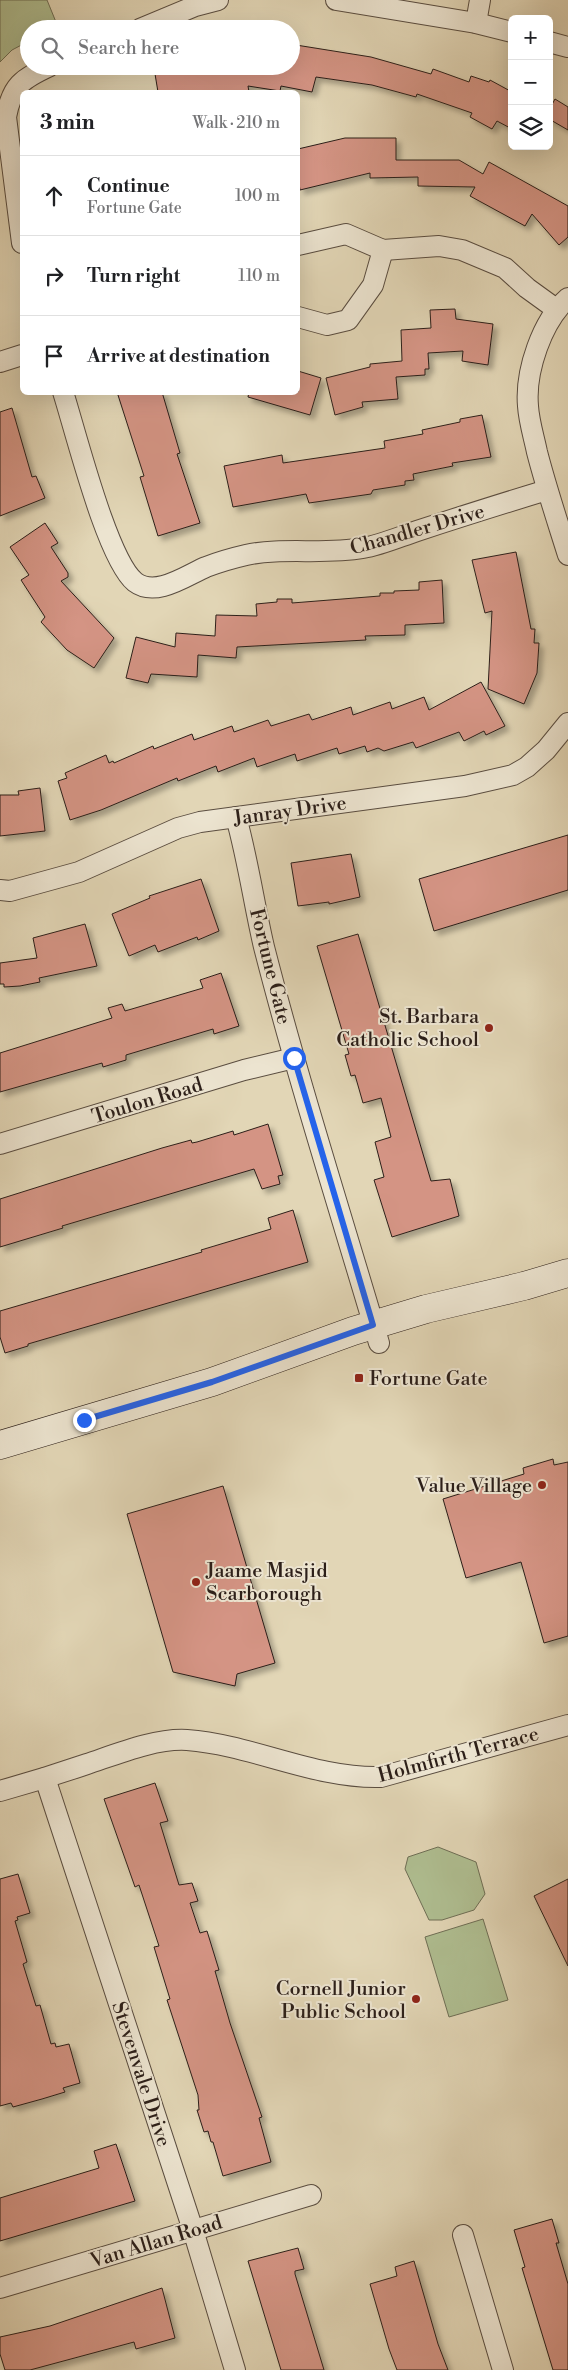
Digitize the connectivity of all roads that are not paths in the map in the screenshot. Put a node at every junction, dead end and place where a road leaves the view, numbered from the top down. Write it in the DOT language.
graph roads {
  1 [pos="218,0"];
  2 [pos="336,0"];
  3 [pos="480,0"];
  4 [pos="162,20"];
  5 [pos="476,23"];
  6 [pos="508,31"];
  7 [pos="553,43"];
  8 [pos="568,47"];
  9 [pos="34,75"];
  10 [pos="20,226"];
  11 [pos="300,245"];
  12 [pos="383,250"];
  13 [pos="562,303"];
  14 [pos="300,318"];
  15 [pos="20,356"];
  16 [pos="0,362"];
  17 [pos="64,395"];
  18 [pos="547,490"];
  19 [pos="568,555"];
  20 [pos="568,723"];
  21 [pos="236,817"];
  22 [pos="0,890"];
  23 [pos="294,1058"];
  24 [pos="0,1144"];
  25 [pos="568,1273"];
  26 [pos="376,1334"];
  27 [pos="0,1445"];
  28 [pos="568,1725"];
  29 [pos="45,1778"];
  30 [pos="0,1792"];
  31 [pos="311,2195"];
  32 [pos="193,2230"];
  33 [pos="463,2235"];
  34 [pos="0,2288"];
  35 [pos="235,2370"];
  36 [pos="503,2370"];
  1 -- 4 [label="street"];
  2 -- 5 [label="street"];
  3 -- 5 [label="street"];
  5 -- 6 [label="street"];
  7 -- 8 [label="street"];
  9 -- 10 [label="street"];
  11 -- 12 [label="street"];
  12 -- 13 [label="street"];
  12 -- 14 [label="street"];
  13 -- 18 [label="street"];
  15 -- 16 [label="street"];
  17 -- 18 [label="street, Chandler Drive"];
  18 -- 19 [label="street"];
  20 -- 21 [label="street, Janray Drive"];
  21 -- 22 [label="street, Janray Drive"];
  21 -- 23 [label="street, Fortune Gate"];
  23 -- 24 [label="street, Toulon Road"];
  23 -- 26 [label="street, Fortune Gate"];
  25 -- 26 [label="main road"];
  26 -- 27 [label="main road"];
  28 -- 29 [label="street, Holmfirth Terrace"];
  29 -- 30 [label="street, Holmfirth Terrace"];
  29 -- 32 [label="street, Stevenvale Drive"];
  31 -- 32 [label="street, Van Allan Road"];
  32 -- 34 [label="street, Van Allan Road"];
  32 -- 35 [label="street, Stevenvale Drive"];
  33 -- 36 [label="street"];
}
